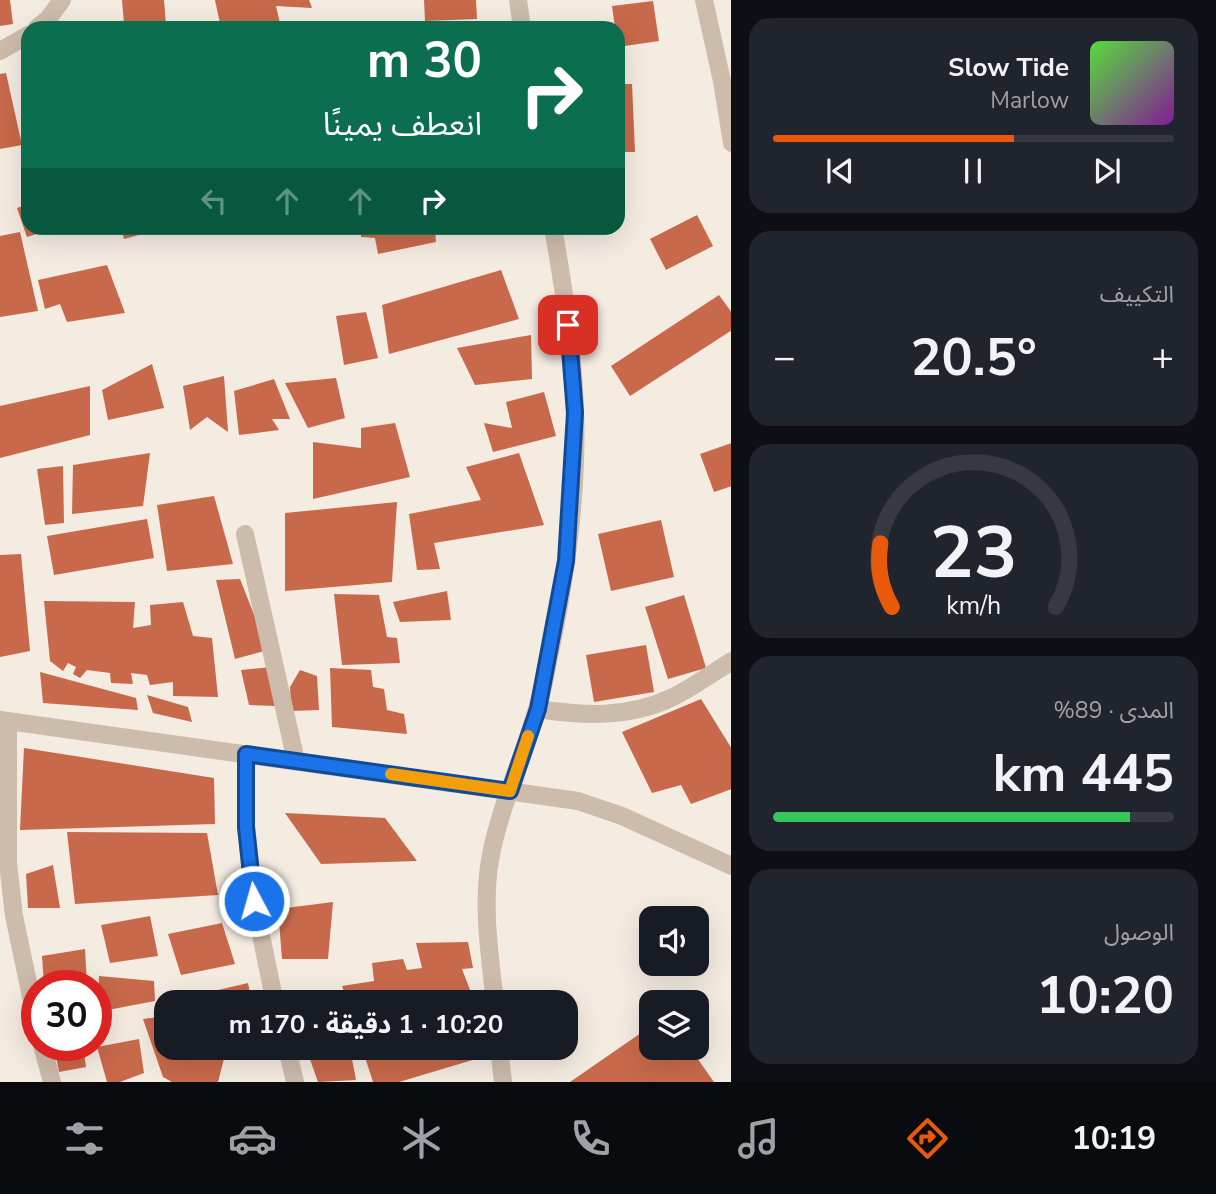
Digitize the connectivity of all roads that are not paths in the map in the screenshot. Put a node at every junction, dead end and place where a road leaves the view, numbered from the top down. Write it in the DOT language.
graph roads {
  1 [pos="62,0"];
  2 [pos="518,0"];
  3 [pos="704,0"];
  4 [pos="46,21"];
  5 [pos="521,21"];
  6 [pos="21,39"];
  7 [pos="0,51"];
  8 [pos="731,143"];
  9 [pos="554,235"];
  10 [pos="245,534"];
  11 [pos="731,661"];
  12 [pos="538,709"];
  13 [pos="4,720"];
  14 [pos="246,754"];
  15 [pos="296,761"];
  16 [pos="510,791"];
  17 [pos="731,866"];
  18 [pos="25,970"];
  19 [pos="272,990"];
  20 [pos="494,990"];
  21 [pos="289,1060"];
  22 [pos="500,1060"];
  23 [pos="46,1061"];
  24 [pos="52,1082"];
  25 [pos="295,1082"];
  26 [pos="503,1082"];
  1 -- 4 [label="street"];
  2 -- 5 [label="street"];
  3 -- 8 [label="street"];
  6 -- 7 [label="street"];
  9 -- 12 [label="street"];
  10 -- 15 [label="street"];
  11 -- 12 [label="street"];
  12 -- 16 [label="street"];
  13 -- 14 [label="street"];
  13 -- 18 [label="street"];
  14 -- 15 [label="street"];
  14 -- 19 [label="street"];
  15 -- 16 [label="street"];
  16 -- 17 [label="street"];
  16 -- 20 [label="street"];
  21 -- 25 [label="street"];
  22 -- 26 [label="street"];
  23 -- 24 [label="street"];
}
